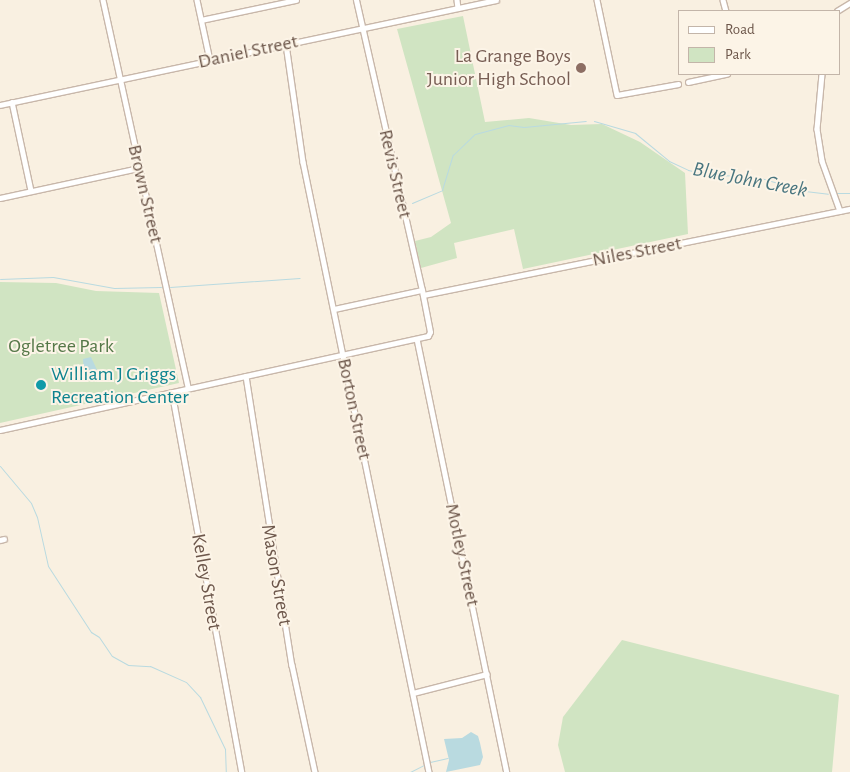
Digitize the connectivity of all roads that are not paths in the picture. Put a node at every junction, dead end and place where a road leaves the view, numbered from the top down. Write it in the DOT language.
graph roads {
  1 [pos="103,0"];
  2 [pos="197,0"];
  3 [pos="296,0"];
  4 [pos="356,0"];
  5 [pos="457,0"];
  6 [pos="496,0"];
  7 [pos="597,0"];
  8 [pos="850,3"];
  9 [pos="458,8"];
  10 [pos="839,10"];
  11 [pos="202,20"];
  12 [pos="362,28"];
  13 [pos="286,44"];
  14 [pos="210,60"];
  15 [pos="722,75"];
  16 [pos="822,75"];
  17 [pos="119,80"];
  18 [pos="688,82"];
  19 [pos="678,84"];
  20 [pos="12,102"];
  21 [pos="0,105"];
  22 [pos="139,168"];
  23 [pos="30,191"];
  24 [pos="0,198"];
  25 [pos="850,209"];
  26 [pos="840,211"];
  27 [pos="423,293"];
  28 [pos="334,309"];
  29 [pos="417,339"];
  30 [pos="343,355"];
  31 [pos="246,376"];
  32 [pos="188,387"];
  33 [pos="172,392"];
  34 [pos="0,430"];
  35 [pos="487,674"];
  36 [pos="413,693"];
  37 [pos="242,772"];
  38 [pos="316,772"];
  39 [pos="429,772"];
  40 [pos="507,772"];
  1 -- 17 [label="street, Brown Street"];
  2 -- 11 [label="street"];
  3 -- 11 [label="street"];
  4 -- 12 [label="street, Revis Street"];
  5 -- 9 [label="street"];
  6 -- 9 [label="street, Daniel Street"];
  7 -- 19 [label="street"];
  8 -- 10 [label="street"];
  9 -- 12 [label="street, Daniel Street"];
  11 -- 14 [label="street"];
  12 -- 13 [label="street, Daniel Street"];
  12 -- 27 [label="street, Revis Street"];
  13 -- 14 [label="street, Daniel Street"];
  13 -- 28 [label="street, Borton Street"];
  14 -- 17 [label="street, Daniel Street"];
  15 -- 18 [label="street"];
  16 -- 26 [label="street"];
  17 -- 20 [label="street, Daniel Street"];
  17 -- 22 [label="street, Brown Street"];
  20 -- 21 [label="street, Daniel Street"];
  20 -- 23 [label="street"];
  22 -- 23 [label="street"];
  22 -- 32 [label="street, Brown Street"];
  23 -- 24 [label="street"];
  25 -- 26 [label="street, Niles Street"];
  26 -- 27 [label="street, Niles Street"];
  27 -- 28 [label="street, Niles Street"];
  27 -- 29 [label="street, Revis Street"];
  28 -- 30 [label="street, Borton Street"];
  29 -- 30 [label="street"];
  29 -- 35 [label="street, Motley Street"];
  30 -- 31 [label="street"];
  30 -- 36 [label="street, Borton Street"];
  31 -- 32 [label="street"];
  31 -- 38 [label="street, Mason Street"];
  32 -- 33 [label="street"];
  33 -- 34 [label="street"];
  33 -- 37 [label="street, Kelley Street"];
  35 -- 36 [label="street"];
  35 -- 40 [label="street, Motley Street"];
  36 -- 39 [label="street, Borton Street"];
}
